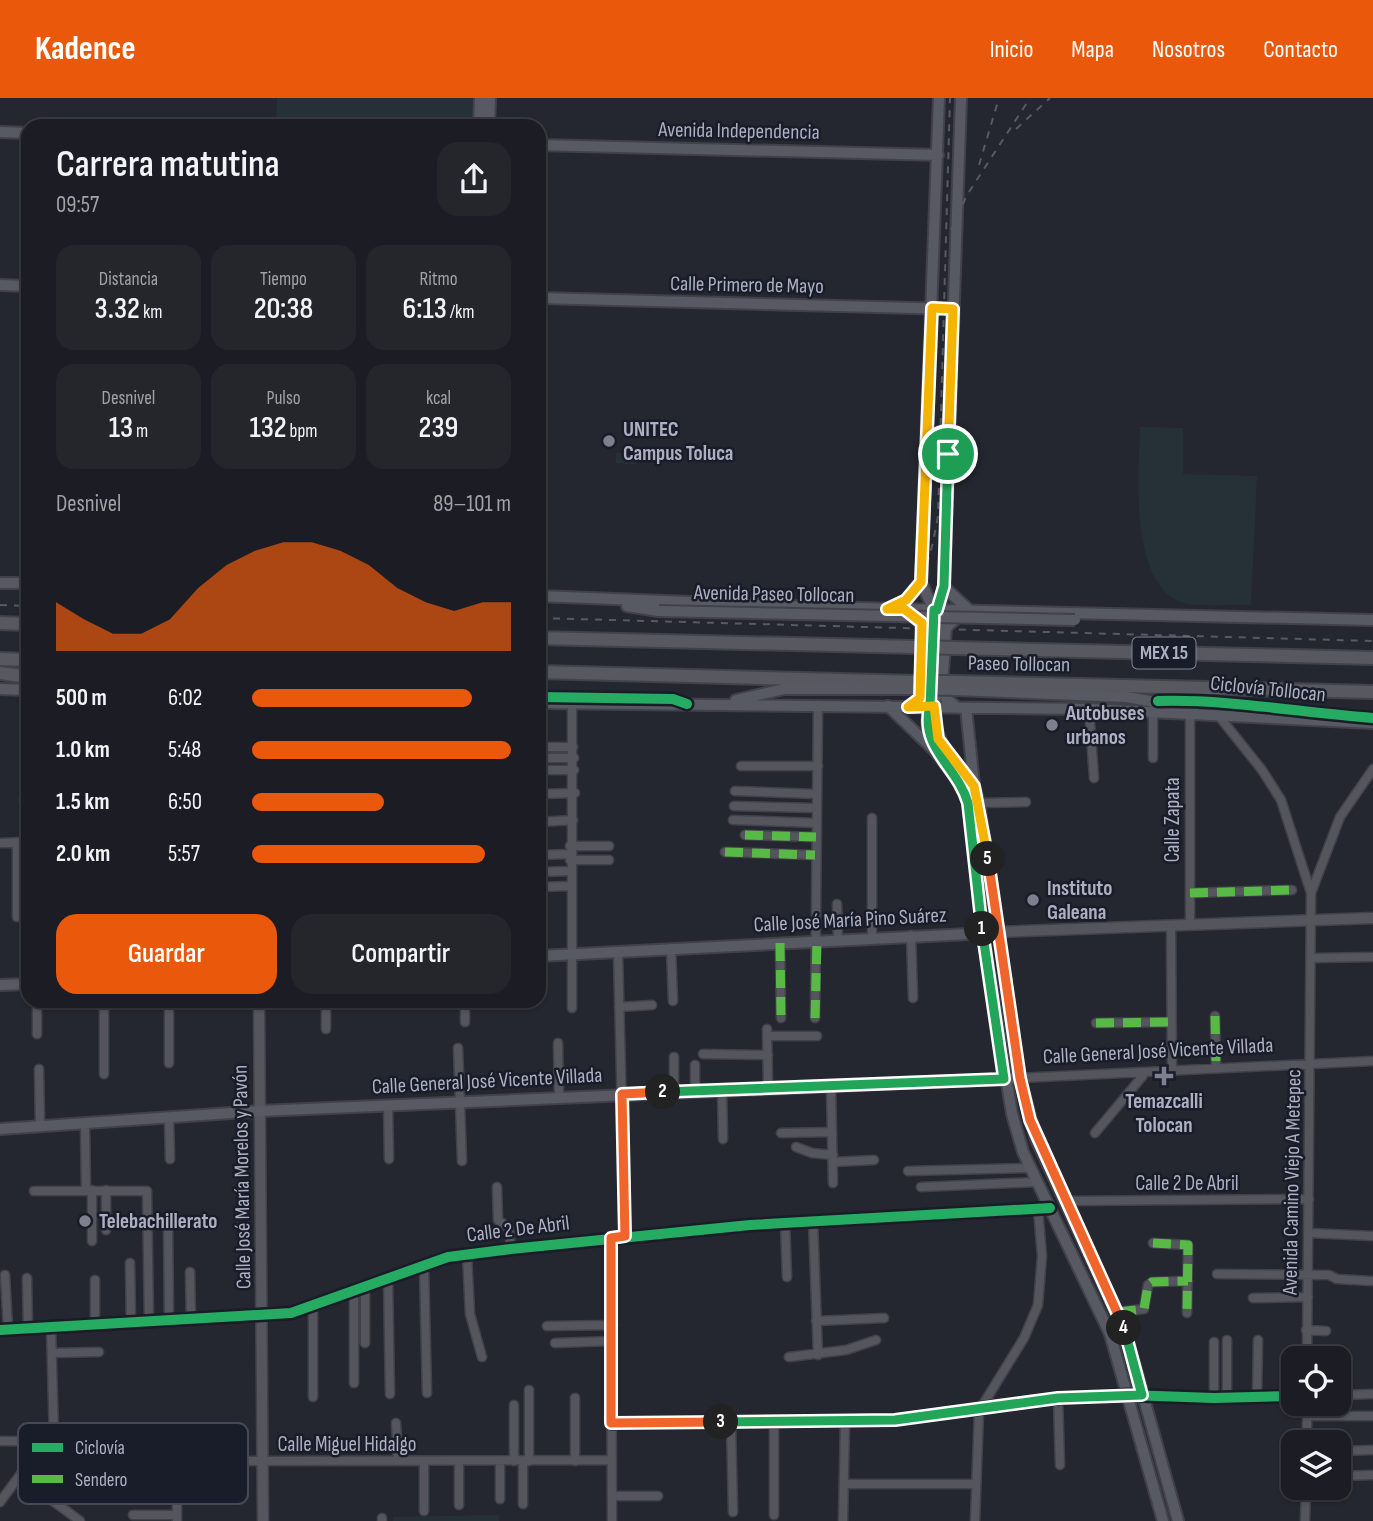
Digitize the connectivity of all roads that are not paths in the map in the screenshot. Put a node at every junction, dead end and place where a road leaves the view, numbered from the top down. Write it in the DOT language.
graph roads {
  1 [pos="480,98"];
  2 [pos="490,98"];
  3 [pos="939,98"];
  4 [pos="961,98"];
  5 [pos="480,119"];
  6 [pos="489,119"];
  7 [pos="0,132"];
  8 [pos="21,133"];
  9 [pos="546,145"];
  10 [pos="938,155"];
  11 [pos="0,285"];
  12 [pos="21,286"];
  13 [pos="546,298"];
  14 [pos="932,308"];
  15 [pos="953,309"];
  16 [pos="921,582"];
  17 [pos="0,583"];
  18 [pos="21,583"];
  19 [pos="944,587"];
  20 [pos="546,596"];
  21 [pos="602,599"];
  22 [pos="887,609"];
  23 [pos="904,609"];
  24 [pos="936,610"];
  25 [pos="969,610"];
  26 [pos="1198,616"];
  27 [pos="1373,620"];
  28 [pos="0,623"];
  29 [pos="21,624"];
  30 [pos="546,638"];
  31 [pos="1373,658"];
  32 [pos="0,659"];
  33 [pos="21,660"];
  34 [pos="546,672"];
  35 [pos="0,673"];
  36 [pos="21,676"];
  37 [pos="915,686"];
  38 [pos="956,686"];
  39 [pos="0,689"];
  40 [pos="21,690"];
  41 [pos="1371,692"];
  42 [pos="546,703"];
  43 [pos="572,704"];
  44 [pos="720,704"];
  45 [pos="818,705"];
  46 [pos="888,706"];
  47 [pos="932,706"];
  48 [pos="908,707"];
  49 [pos="964,708"];
  50 [pos="1089,709"];
  51 [pos="1153,712"];
  52 [pos="1190,714"];
  53 [pos="1218,715"];
  54 [pos="1373,723"];
  55 [pos="546,747"];
  56 [pos="573,747"];
  57 [pos="935,751"];
  58 [pos="546,758"];
  59 [pos="574,758"];
  60 [pos="1153,758"];
  61 [pos="741,766"];
  62 [pos="818,766"];
  63 [pos="1373,769"];
  64 [pos="546,770"];
  65 [pos="574,770"];
  66 [pos="1094,778"];
  67 [pos="974,786"];
  68 [pos="735,791"];
  69 [pos="575,793"];
  70 [pos="546,794"];
  71 [pos="816,794"];
  72 [pos="1027,802"];
  73 [pos="979,803"];
  74 [pos="734,806"];
  75 [pos="816,808"];
  76 [pos="872,818"];
  77 [pos="573,820"];
  78 [pos="733,820"];
  79 [pos="546,821"];
  80 [pos="816,822"];
  81 [pos="745,835"];
  82 [pos="816,837"];
  83 [pos="17,842"];
  84 [pos="21,842"];
  85 [pos="0,843"];
  86 [pos="610,846"];
  87 [pos="725,852"];
  88 [pos="570,853"];
  89 [pos="546,855"];
  90 [pos="815,855"];
  91 [pos="609,860"];
  92 [pos="570,871"];
  93 [pos="546,872"];
  94 [pos="570,886"];
  95 [pos="546,887"];
  96 [pos="1292,890"];
  97 [pos="1190,893"];
  98 [pos="1311,893"];
  99 [pos="837,904"];
  100 [pos="17,917"];
  101 [pos="1373,918"];
  102 [pos="1312,922"];
  103 [pos="1171,925"];
  104 [pos="1190,925"];
  105 [pos="999,932"];
  106 [pos="983,934"];
  107 [pos="911,935"];
  108 [pos="872,939"];
  109 [pos="838,940"];
  110 [pos="817,942"];
  111 [pos="780,943"];
  112 [pos="671,948"];
  113 [pos="618,953"];
  114 [pos="571,955"];
  115 [pos="546,956"];
  116 [pos="1373,957"];
  117 [pos="1312,958"];
  118 [pos="21,984"];
  119 [pos="0,985"];
  120 [pos="913,998"];
  121 [pos="673,1001"];
  122 [pos="652,1005"];
  123 [pos="620,1007"];
  124 [pos="37,1008"];
  125 [pos="104,1008"];
  126 [pos="169,1008"];
  127 [pos="259,1008"];
  128 [pos="326,1008"];
  129 [pos="465,1008"];
  130 [pos="572,1008"];
  131 [pos="1215,1016"];
  132 [pos="781,1018"];
  133 [pos="815,1018"];
  134 [pos="465,1022"];
  135 [pos="1171,1022"];
  136 [pos="1096,1023"];
  137 [pos="326,1029"];
  138 [pos="37,1034"];
  139 [pos="817,1036"];
  140 [pos="558,1043"];
  141 [pos="458,1048"];
  142 [pos="703,1055"];
  143 [pos="768,1055"];
  144 [pos="674,1057"];
  145 [pos="1373,1060"];
  146 [pos="1311,1062"];
  147 [pos="169,1063"];
  148 [pos="695,1065"];
  149 [pos="1216,1068"];
  150 [pos="39,1069"];
  151 [pos="1172,1071"];
  152 [pos="1146,1072"];
  153 [pos="104,1074"];
  154 [pos="1020,1078"];
  155 [pos="1004,1079"];
  156 [pos="831,1087"];
  157 [pos="768,1088"];
  158 [pos="722,1090"];
  159 [pos="695,1091"];
  160 [pos="674,1092"];
  161 [pos="622,1094"];
  162 [pos="559,1097"];
  163 [pos="460,1102"];
  164 [pos="388,1105"];
  165 [pos="260,1111"];
  166 [pos="169,1118"];
  167 [pos="85,1124"];
  168 [pos="40,1127"];
  169 [pos="0,1129"];
  170 [pos="832,1132"];
  171 [pos="781,1133"];
  172 [pos="1095,1133"];
  173 [pos="723,1139"];
  174 [pos="796,1147"];
  175 [pos="833,1158"];
  176 [pos="170,1159"];
  177 [pos="389,1159"];
  178 [pos="874,1160"];
  179 [pos="462,1161"];
  180 [pos="1031,1168"];
  181 [pos="908,1171"];
  182 [pos="833,1182"];
  183 [pos="1038,1182"];
  184 [pos="497,1187"];
  185 [pos="921,1187"];
  186 [pos="106,1190"];
  187 [pos="34,1191"];
  188 [pos="89,1191"];
  189 [pos="1309,1199"];
  190 [pos="1065,1201"];
  191 [pos="1044,1208"];
  192 [pos="168,1219"];
  193 [pos="813,1221"];
  194 [pos="785,1222"];
  195 [pos="106,1230"];
  196 [pos="1309,1233"];
  197 [pos="625,1236"];
  198 [pos="1373,1236"];
  199 [pos="611,1238"];
  200 [pos="92,1241"];
  201 [pos="1153,1243"];
  202 [pos="510,1249"];
  203 [pos="467,1255"];
  204 [pos="130,1263"];
  205 [pos="424,1266"];
  206 [pos="190,1272"];
  207 [pos="1217,1274"];
  208 [pos="5,1275"];
  209 [pos="1308,1275"];
  210 [pos="787,1277"];
  211 [pos="27,1278"];
  212 [pos="388,1279"];
  213 [pos="95,1280"];
  214 [pos="1188,1281"];
  215 [pos="1371,1281"];
  216 [pos="365,1287"];
  217 [pos="354,1292"];
  218 [pos="1308,1297"];
  219 [pos="1253,1298"];
  220 [pos="313,1307"];
  221 [pos="1118,1312"];
  222 [pos="1187,1313"];
  223 [pos="263,1315"];
  224 [pos="884,1318"];
  225 [pos="191,1319"];
  226 [pos="169,1321"];
  227 [pos="816,1321"];
  228 [pos="149,1322"];
  229 [pos="131,1323"];
  230 [pos="95,1325"];
  231 [pos="613,1325"];
  232 [pos="547,1326"];
  233 [pos="51,1327"];
  234 [pos="28,1328"];
  235 [pos="4,1330"];
  236 [pos="1306,1330"];
  237 [pos="1326,1331"];
  238 [pos="876,1340"];
  239 [pos="1227,1340"];
  240 [pos="1258,1340"];
  241 [pos="612,1341"];
  242 [pos="1214,1342"];
  243 [pos="365,1343"];
  244 [pos="555,1343"];
  245 [pos="1307,1346"];
  246 [pos="99,1352"];
  247 [pos="52,1353"];
  248 [pos="818,1355"];
  249 [pos="482,1357"];
  250 [pos="789,1357"];
  251 [pos="354,1383"];
  252 [pos="529,1390"];
  253 [pos="427,1393"];
  254 [pos="390,1394"];
  255 [pos="1373,1394"];
  256 [pos="1128,1395"];
  257 [pos="1142,1395"];
  258 [pos="1351,1395"];
  259 [pos="1281,1396"];
  260 [pos="313,1397"];
  261 [pos="1257,1397"];
  262 [pos="575,1398"];
  263 [pos="1058,1398"];
  264 [pos="1214,1398"];
  265 [pos="1227,1398"];
  266 [pos="514,1405"];
  267 [pos="979,1411"];
  268 [pos="1307,1416"];
  269 [pos="1351,1416"];
  270 [pos="1373,1416"];
  271 [pos="845,1421"];
  272 [pos="731,1422"];
  273 [pos="774,1422"];
  274 [pos="50,1423"];
  275 [pos="396,1423"];
  276 [pos="611,1423"];
  277 [pos="1307,1430"];
  278 [pos="0,1441"];
  279 [pos="18,1441"];
  280 [pos="1373,1450"];
  281 [pos="1351,1451"];
  282 [pos="612,1460"];
  283 [pos="248,1461"];
  284 [pos="398,1461"];
  285 [pos="424,1461"];
  286 [pos="459,1461"];
  287 [pos="500,1461"];
  288 [pos="522,1461"];
  289 [pos="575,1461"];
  290 [pos="263,1462"];
  291 [pos="1060,1465"];
  292 [pos="1373,1475"];
  293 [pos="1351,1476"];
  294 [pos="18,1480"];
  295 [pos="845,1484"];
  296 [pos="976,1484"];
  297 [pos="612,1496"];
  298 [pos="657,1496"];
  299 [pos="500,1499"];
  300 [pos="1306,1500"];
  301 [pos="0,1502"];
  302 [pos="57,1504"];
  303 [pos="523,1504"];
  304 [pos="459,1505"];
  305 [pos="424,1511"];
  306 [pos="733,1512"];
  307 [pos="774,1515"];
  308 [pos="137,1517"];
  309 [pos="177,1518"];
  310 [pos="77,1520"];
  311 [pos="263,1521"];
  312 [pos="612,1521"];
  313 [pos="844,1521"];
  314 [pos="975,1521"];
  315 [pos="1163,1521"];
  316 [pos="1178,1521"];
  317 [pos="1305,1521"];
  1 -- 5 [label="main road"];
  2 -- 6 [label="main road"];
  3 -- 10 [label="main road"];
  4 -- 15 [label="main road"];
  7 -- 8 [label="main road"];
  9 -- 10 [label="main road, Avenida Independencia"];
  10 -- 14 [label="main road"];
  11 -- 12 [label="main road"];
  13 -- 14 [label="main road, Calle Primero de Mayo"];
  14 -- 15 [label="main road, Calle Primero de Mayo"];
  14 -- 16 [label="main road"];
  15 -- 19 [label="main road"];
  16 -- 22 [label="main road"];
  16 -- 24 [label="main road"];
  17 -- 18 [label="main road"];
  19 -- 24 [label="main road"];
  19 -- 25 [label="main road"];
  20 -- 21 [label="main road, Avenida Paseo Tollocan"];
  21 -- 22 [label="main road, Avenida Paseo Tollocan"];
  21 -- 26 [label="main road, Avenida Paseo Tollocan, bridge"];
  22 -- 23 [label="main road, Avenida Paseo Tollocan"];
  23 -- 24 [label="main road, Avenida Paseo Tollocan"];
  23 -- 48 [label="main road"];
  24 -- 25 [label="main road, Avenida Paseo Tollocan"];
  24 -- 47 [label="main road"];
  25 -- 26 [label="main road, Avenida Paseo Tollocan"];
  25 -- 49 [label="main road"];
  26 -- 27 [label="main road, Avenida Paseo Tollocan"];
  28 -- 29 [label="highway"];
  30 -- 31 [label="highway, Paseo Tollocan / MEX 15, bridge"];
  32 -- 33 [label="highway"];
  34 -- 37 [label="highway, Paseo Tollocan / MEX 15"];
  35 -- 36 [label="highway"];
  37 -- 38 [label="highway, Paseo Tollocan / MEX 15, bridge"];
  37 -- 44 [label="main road"];
  38 -- 41 [label="highway, Paseo Tollocan / MEX 15"];
  38 -- 53 [label="main road"];
  39 -- 40 [label="main road"];
  42 -- 43 [label="main road"];
  43 -- 44 [label="main road"];
  43 -- 56 [label="street"];
  44 -- 45 [label="main road"];
  45 -- 46 [label="main road"];
  45 -- 62 [label="street"];
  46 -- 48 [label="main road"];
  46 -- 57 [label="main road"];
  47 -- 48 [label="main road"];
  47 -- 49 [label="main road"];
  47 -- 57 [label="main road"];
  47 -- 67 [label="main road"];
  49 -- 50 [label="main road"];
  49 -- 67 [label="main road"];
  50 -- 51 [label="main road"];
  50 -- 66 [label="street"];
  51 -- 52 [label="main road"];
  51 -- 60 [label="street"];
  52 -- 53 [label="main road"];
  52 -- 97 [label="street, Calle Zapata"];
  53 -- 54 [label="main road"];
  53 -- 98 [label="street"];
  55 -- 56 [label="street"];
  56 -- 59 [label="street"];
  57 -- 106 [label="main road"];
  58 -- 59 [label="street"];
  59 -- 65 [label="street"];
  61 -- 62 [label="street"];
  62 -- 71 [label="street"];
  63 -- 98 [label="street"];
  64 -- 65 [label="street"];
  65 -- 69 [label="street"];
  67 -- 73 [label="main road"];
  68 -- 71 [label="street"];
  69 -- 70 [label="street"];
  69 -- 77 [label="street"];
  71 -- 75 [label="street"];
  72 -- 73 [label="street"];
  73 -- 105 [label="main road"];
  74 -- 75 [label="street"];
  75 -- 80 [label="street"];
  76 -- 108 [label="street"];
  77 -- 79 [label="street"];
  77 -- 88 [label="street"];
  78 -- 80 [label="street"];
  80 -- 82 [label="street"];
  81 -- 82 [label="street"];
  82 -- 90 [label="street"];
  83 -- 84 [label="street"];
  83 -- 85 [label="street"];
  83 -- 100 [label="street"];
  86 -- 88 [label="street"];
  87 -- 90 [label="street"];
  88 -- 89 [label="street"];
  88 -- 91 [label="street"];
  88 -- 92 [label="street"];
  90 -- 110 [label="street"];
  92 -- 93 [label="street"];
  92 -- 94 [label="street"];
  94 -- 95 [label="street"];
  94 -- 114 [label="street"];
  96 -- 97 [label="street"];
  97 -- 104 [label="street, Calle Zapata"];
  98 -- 102 [label="street, Avenida Camino Viejo A Metepec"];
  99 -- 109 [label="street"];
  101 -- 102 [label="street, Calle José María Pino Suárez"];
  102 -- 104 [label="street, Calle José María Pino Suárez"];
  102 -- 117 [label="street, Avenida Camino Viejo A Metepec"];
  103 -- 104 [label="street, Calle José María Pino Suárez"];
  103 -- 105 [label="street, Calle José María Pino Suárez"];
  103 -- 135 [label="street"];
  105 -- 106 [label="main road, Calle José María Pino Suárez"];
  105 -- 154 [label="main road"];
  106 -- 107 [label="main road, Calle José María Pino Suárez"];
  106 -- 155 [label="main road"];
  107 -- 108 [label="main road, Calle José María Pino Suárez"];
  107 -- 120 [label="street"];
  108 -- 109 [label="main road, Calle José María Pino Suárez"];
  109 -- 110 [label="main road, Calle José María Pino Suárez"];
  110 -- 111 [label="main road, Calle José María Pino Suárez"];
  110 -- 133 [label="street"];
  111 -- 112 [label="main road, Calle José María Pino Suárez"];
  111 -- 132 [label="street"];
  112 -- 113 [label="main road, Calle José María Pino Suárez"];
  112 -- 121 [label="street"];
  113 -- 114 [label="main road, Calle José María Pino Suárez"];
  113 -- 123 [label="street"];
  114 -- 115 [label="main road, Calle José María Pino Suárez"];
  114 -- 130 [label="street"];
  116 -- 117 [label="street"];
  117 -- 146 [label="street, Avenida Camino Viejo A Metepec"];
  118 -- 119 [label="main road"];
  122 -- 123 [label="street"];
  123 -- 161 [label="street"];
  124 -- 138 [label="street"];
  125 -- 153 [label="street"];
  126 -- 147 [label="street"];
  127 -- 165 [label="street, Calle José María Morelos y Pavón"];
  128 -- 137 [label="street"];
  129 -- 134 [label="street"];
  131 -- 149 [label="street"];
  135 -- 136 [label="street"];
  135 -- 151 [label="street"];
  139 -- 143 [label="street"];
  140 -- 162 [label="street"];
  141 -- 163 [label="street"];
  142 -- 143 [label="street"];
  143 -- 157 [label="street"];
  144 -- 160 [label="street"];
  145 -- 146 [label="street, Calle General José Vicente Villada"];
  146 -- 149 [label="street, Calle General José Vicente Villada"];
  146 -- 189 [label="street, Avenida Camino Viejo A Metepec"];
  148 -- 159 [label="street"];
  149 -- 151 [label="street, Calle General José Vicente Villada"];
  150 -- 168 [label="street"];
  151 -- 152 [label="street, Calle General José Vicente Villada"];
  152 -- 154 [label="street, Calle General José Vicente Villada"];
  152 -- 172 [label="street"];
  154 -- 155 [label="main road, Calle General José Vicente Villada"];
  154 -- 190 [label="main road"];
  155 -- 156 [label="main road, Calle General José Vicente Villada"];
  155 -- 180 [label="main road"];
  156 -- 157 [label="main road, Calle General José Vicente Villada"];
  156 -- 170 [label="street"];
  157 -- 158 [label="main road, Calle General José Vicente Villada"];
  158 -- 159 [label="main road, Calle General José Vicente Villada"];
  158 -- 173 [label="street"];
  159 -- 160 [label="main road, Calle General José Vicente Villada"];
  160 -- 161 [label="main road, Calle General José Vicente Villada"];
  161 -- 162 [label="main road, Calle General José Vicente Villada"];
  161 -- 197 [label="street"];
  162 -- 163 [label="main road, Calle General José Vicente Villada"];
  163 -- 164 [label="main road, Calle General José Vicente Villada"];
  163 -- 179 [label="street"];
  164 -- 165 [label="main road, Calle General José Vicente Villada"];
  164 -- 177 [label="street"];
  165 -- 166 [label="main road, Calle General José Vicente Villada"];
  165 -- 223 [label="street, Calle José María Morelos y Pavón"];
  166 -- 167 [label="main road, Calle General José Vicente Villada"];
  166 -- 176 [label="street"];
  167 -- 168 [label="main road, Calle General José Vicente Villada"];
  167 -- 188 [label="street"];
  168 -- 169 [label="main road, Calle General José Vicente Villada"];
  170 -- 171 [label="street"];
  170 -- 175 [label="street"];
  174 -- 175 [label="street"];
  175 -- 178 [label="street"];
  175 -- 182 [label="street"];
  180 -- 181 [label="street"];
  180 -- 183 [label="main road"];
  183 -- 185 [label="street"];
  183 -- 191 [label="main road"];
  184 -- 202 [label="street"];
  186 -- 188 [label="street"];
  186 -- 195 [label="street"];
  186 -- 228 [label="street"];
  187 -- 188 [label="street"];
  188 -- 200 [label="street"];
  189 -- 190 [label="street, Calle 2 De Abril"];
  189 -- 196 [label="street, Avenida Camino Viejo A Metepec"];
  190 -- 221 [label="main road"];
  191 -- 193 [label="street, Calle 2 De Abril"];
  191 -- 256 [label="main road"];
  191 -- 267 [label="street"];
  192 -- 226 [label="street"];
  193 -- 194 [label="street, Calle 2 De Abril"];
  193 -- 227 [label="street"];
  194 -- 197 [label="street, Calle 2 De Abril"];
  194 -- 210 [label="street"];
  196 -- 198 [label="street"];
  196 -- 209 [label="street, Avenida Camino Viejo A Metepec"];
  197 -- 199 [label="street, Calle 2 De Abril"];
  199 -- 202 [label="street, Calle 2 De Abril"];
  199 -- 231 [label="street"];
  201 -- 214 [label="street"];
  202 -- 203 [label="street, Calle 2 De Abril"];
  203 -- 205 [label="street, Calle 2 De Abril"];
  203 -- 249 [label="street"];
  204 -- 229 [label="street"];
  205 -- 212 [label="street, Calle 2 De Abril"];
  205 -- 253 [label="street"];
  206 -- 225 [label="street"];
  207 -- 209 [label="street"];
  208 -- 235 [label="street"];
  209 -- 215 [label="street"];
  209 -- 218 [label="street, Avenida Camino Viejo A Metepec"];
  211 -- 234 [label="street"];
  212 -- 216 [label="street, Calle 2 De Abril"];
  212 -- 254 [label="street"];
  213 -- 230 [label="street"];
  214 -- 221 [label="street"];
  214 -- 222 [label="street"];
  216 -- 217 [label="street, Calle 2 De Abril"];
  216 -- 243 [label="street"];
  217 -- 220 [label="street, Calle 2 De Abril"];
  217 -- 251 [label="street"];
  218 -- 219 [label="street"];
  218 -- 236 [label="street, Avenida Camino Viejo A Metepec"];
  220 -- 223 [label="street, Calle 2 De Abril"];
  220 -- 260 [label="street"];
  221 -- 257 [label="main road"];
  223 -- 225 [label="street, Calle 2 De Abril"];
  223 -- 290 [label="street, Calle José María Morelos y Pavón"];
  224 -- 227 [label="street"];
  225 -- 226 [label="street, Calle 2 De Abril"];
  226 -- 228 [label="street, Calle 2 De Abril"];
  227 -- 248 [label="street"];
  228 -- 229 [label="street, Calle 2 De Abril"];
  229 -- 230 [label="street, Calle 2 De Abril"];
  230 -- 233 [label="street, Calle 2 De Abril"];
  231 -- 232 [label="street"];
  231 -- 241 [label="street"];
  233 -- 234 [label="street, Calle 2 De Abril"];
  233 -- 247 [label="street"];
  234 -- 235 [label="street, Calle 2 De Abril"];
  236 -- 237 [label="street"];
  236 -- 245 [label="street, Avenida Camino Viejo A Metepec"];
  238 -- 248 [label="street"];
  239 -- 265 [label="street"];
  240 -- 261 [label="street"];
  241 -- 244 [label="street"];
  241 -- 276 [label="street"];
  242 -- 264 [label="street"];
  246 -- 247 [label="street"];
  247 -- 274 [label="street"];
  248 -- 250 [label="street"];
  252 -- 288 [label="street"];
  255 -- 258 [label="street"];
  256 -- 257 [label="street"];
  256 -- 263 [label="street"];
  256 -- 315 [label="main road"];
  257 -- 264 [label="street"];
  257 -- 316 [label="main road"];
  259 -- 261 [label="street"];
  261 -- 265 [label="street"];
  262 -- 289 [label="street"];
  263 -- 267 [label="street"];
  263 -- 291 [label="street"];
  264 -- 265 [label="street"];
  266 -- 288 [label="street"];
  267 -- 271 [label="street"];
  267 -- 296 [label="street"];
  268 -- 277 [label="street"];
  269 -- 270 [label="street"];
  271 -- 273 [label="street"];
  271 -- 295 [label="street"];
  272 -- 273 [label="street"];
  272 -- 276 [label="street"];
  272 -- 306 [label="street"];
  273 -- 307 [label="street"];
  275 -- 284 [label="street"];
  276 -- 282 [label="street"];
  278 -- 279 [label="street, Calle Miguel Hidalgo"];
  280 -- 281 [label="street"];
  282 -- 289 [label="street, Calle Miguel Hidalgo"];
  282 -- 297 [label="street"];
  283 -- 290 [label="street, Calle Miguel Hidalgo"];
  284 -- 285 [label="street, Calle Miguel Hidalgo"];
  284 -- 290 [label="street, Calle Miguel Hidalgo"];
  285 -- 286 [label="street, Calle Miguel Hidalgo"];
  285 -- 305 [label="street"];
  286 -- 287 [label="street, Calle Miguel Hidalgo"];
  286 -- 304 [label="street"];
  287 -- 288 [label="street, Calle Miguel Hidalgo"];
  287 -- 299 [label="street"];
  288 -- 289 [label="street, Calle Miguel Hidalgo"];
  288 -- 303 [label="street"];
  290 -- 311 [label="street, Calle José María Morelos y Pavón"];
  292 -- 293 [label="street"];
  294 -- 301 [label="street"];
  295 -- 296 [label="street"];
  295 -- 313 [label="street"];
  296 -- 314 [label="street"];
  297 -- 298 [label="street"];
  297 -- 312 [label="street"];
  300 -- 317 [label="street"];
  302 -- 310 [label="street"];
  308 -- 309 [label="street"];
}
